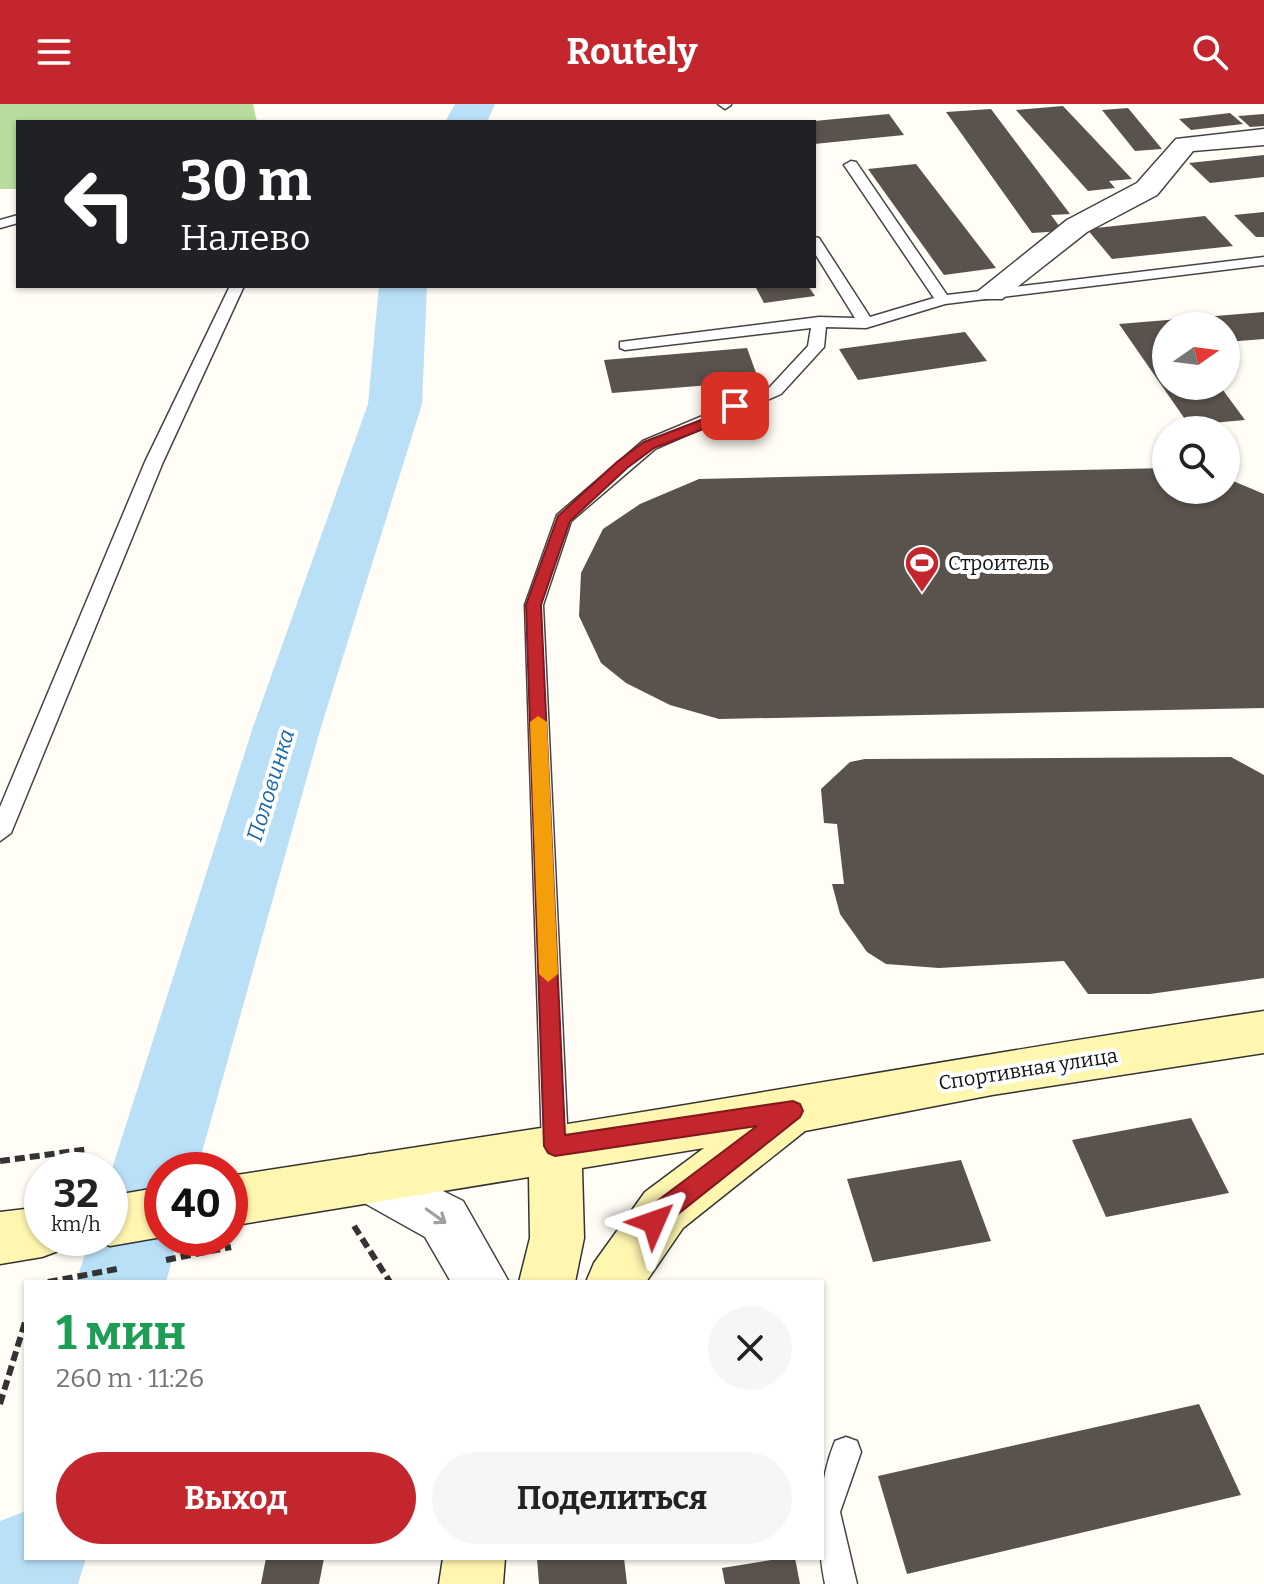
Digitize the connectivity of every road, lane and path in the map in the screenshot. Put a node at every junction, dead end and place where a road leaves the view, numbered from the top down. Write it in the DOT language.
graph roads {
  1 [pos="1264,137"];
  2 [pos="851,165"];
  3 [pos="816,244"];
  4 [pos="1264,261"];
  5 [pos="236,288"];
  6 [pos="991,293"];
  7 [pos="943,300"];
  8 [pos="819,322"];
  9 [pos="866,323"];
  10 [pos="625,345"];
  11 [pos="0,833"];
  12 [pos="1264,1032"];
  13 [pos="793,1111"];
  14 [pos="555,1146"];
  15 [pos="89,1149"];
  16 [pos="0,1161"];
  17 [pos="346,1197"];
  18 [pos="248,1221"];
  19 [pos="24,1235"];
  20 [pos="0,1238"];
  21 [pos="95,1256"];
  22 [pos="52,1280"];
  23 [pos="389,1280"];
  24 [pos="480,1280"];
  25 [pos="547,1280"];
  26 [pos="615,1280"];
  27 [pos="24,1326"];
  28 [pos="0,1404"];
  29 [pos="846,1452"];
  30 [pos="474,1560"];
  31 [pos="471,1584"];
  32 [pos="841,1584"];
  1 -- 6 [label="street"];
  2 -- 7 [label="lane"];
  3 -- 9 [label="lane"];
  4 -- 6 [label="lane"];
  5 -- 11 [label="lane"];
  6 -- 7 [label="lane"];
  7 -- 9 [label="lane"];
  8 -- 9 [label="lane"];
  8 -- 10 [label="lane"];
  8 -- 14 [label="lane"];
  12 -- 13 [label="street, Спортивная улица"];
  13 -- 14 [label="street, Спортивная улица"];
  13 -- 26 [label="street"];
  14 -- 17 [label="street, Спортивная улица"];
  14 -- 25 [label="street"];
  15 -- 16 [label="path"];
  17 -- 18 [label="street, Спортивная улица"];
  17 -- 23 [label="path"];
  17 -- 24 [label="street, one-way"];
  19 -- 20 [label="street"];
  21 -- 22 [label="path"];
  27 -- 28 [label="path"];
  29 -- 32 [label="lane"];
  30 -- 31 [label="street"];
}
